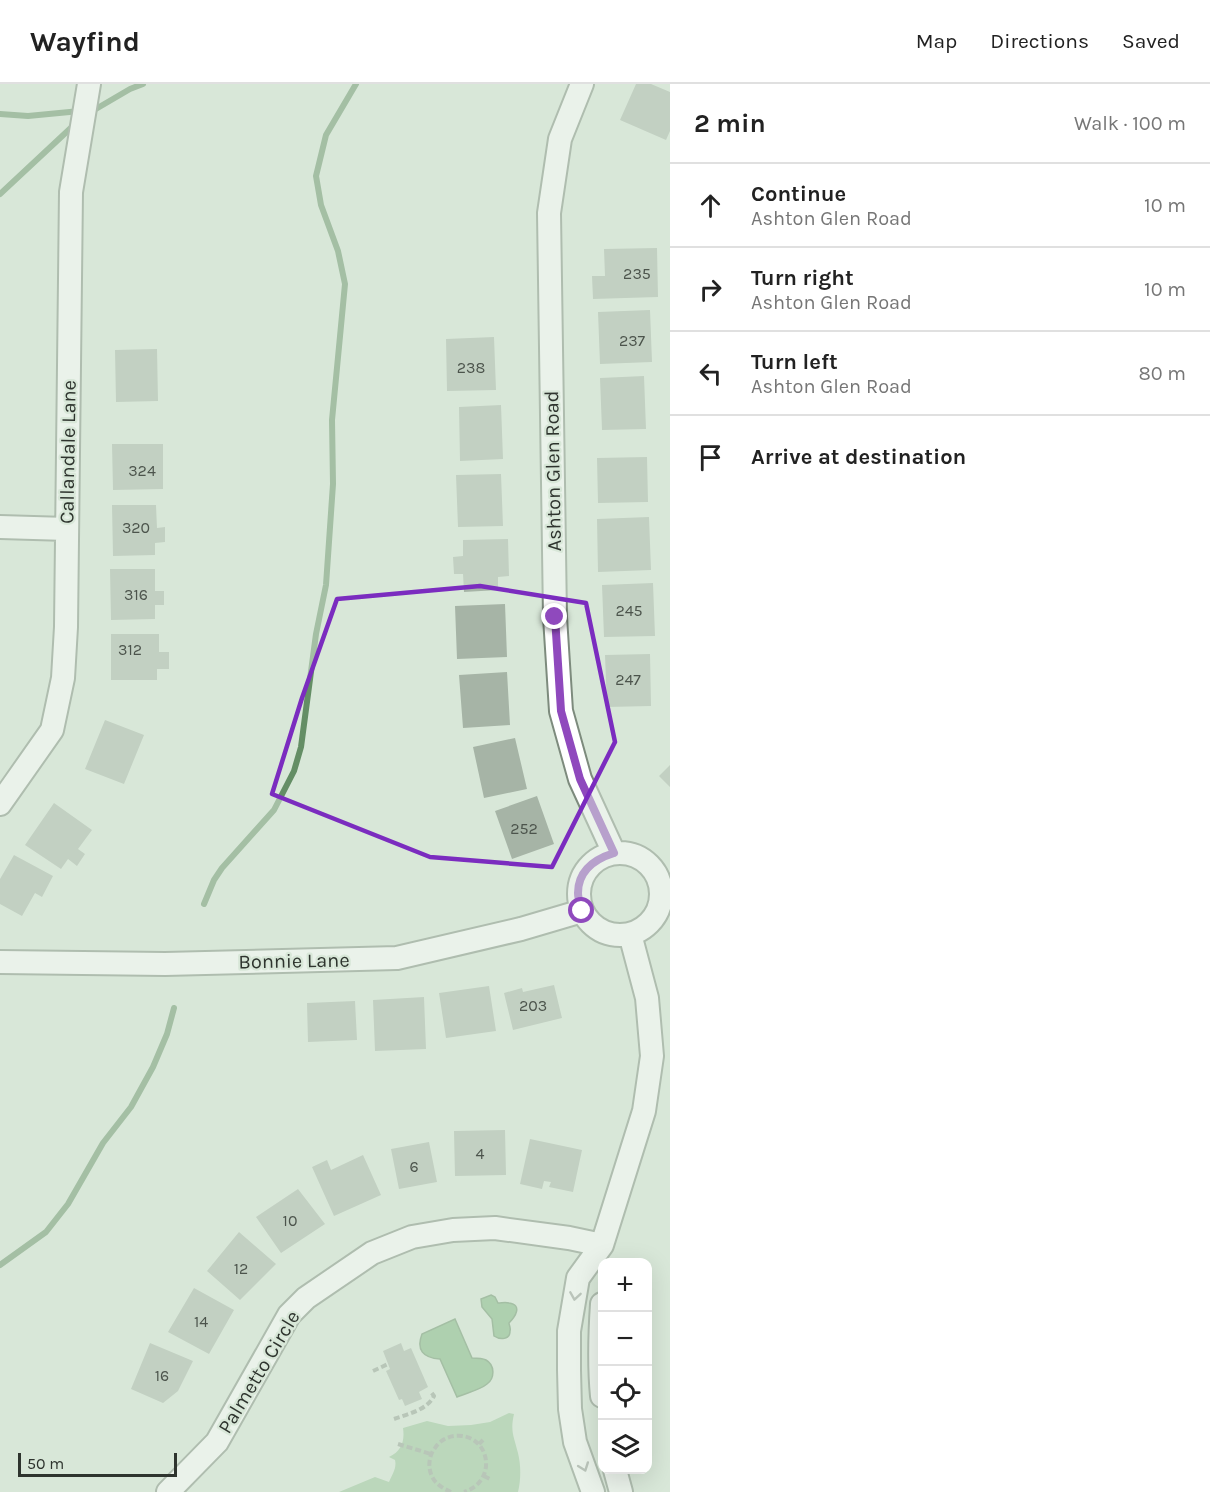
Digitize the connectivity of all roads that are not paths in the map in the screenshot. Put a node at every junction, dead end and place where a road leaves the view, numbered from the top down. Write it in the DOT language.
graph roads {
  1 [pos="89,84"];
  2 [pos="582,84"];
  3 [pos="0,527"];
  4 [pos="67,529"];
  5 [pos="0,804"];
  6 [pos="614,853"];
  7 [pos="664,875"];
  8 [pos="582,911"];
  9 [pos="630,934"];
  10 [pos="0,962"];
  11 [pos="602,1254"];
  12 [pos="602,1312"];
  13 [pos="600,1366"];
  14 [pos="616,1474"];
  15 [pos="168,1492"];
  16 [pos="593,1492"];
  17 [pos="621,1492"];
  1 -- 4 [label="street, Callandale Lane"];
  2 -- 6 [label="street, Ashton Glen Road"];
  3 -- 4 [label="street"];
  4 -- 5 [label="street, Callandale Lane"];
  6 -- 7 [label="street"];
  6 -- 8 [label="street"];
  7 -- 9 [label="street"];
  8 -- 9 [label="street"];
  8 -- 10 [label="street, Bonnie Lane"];
  9 -- 11 [label="street"];
  11 -- 15 [label="street, Palmetto Circle"];
  11 -- 16 [label="street, one-way"];
  12 -- 13 [label="street"];
  14 -- 17 [label="street"];
}
